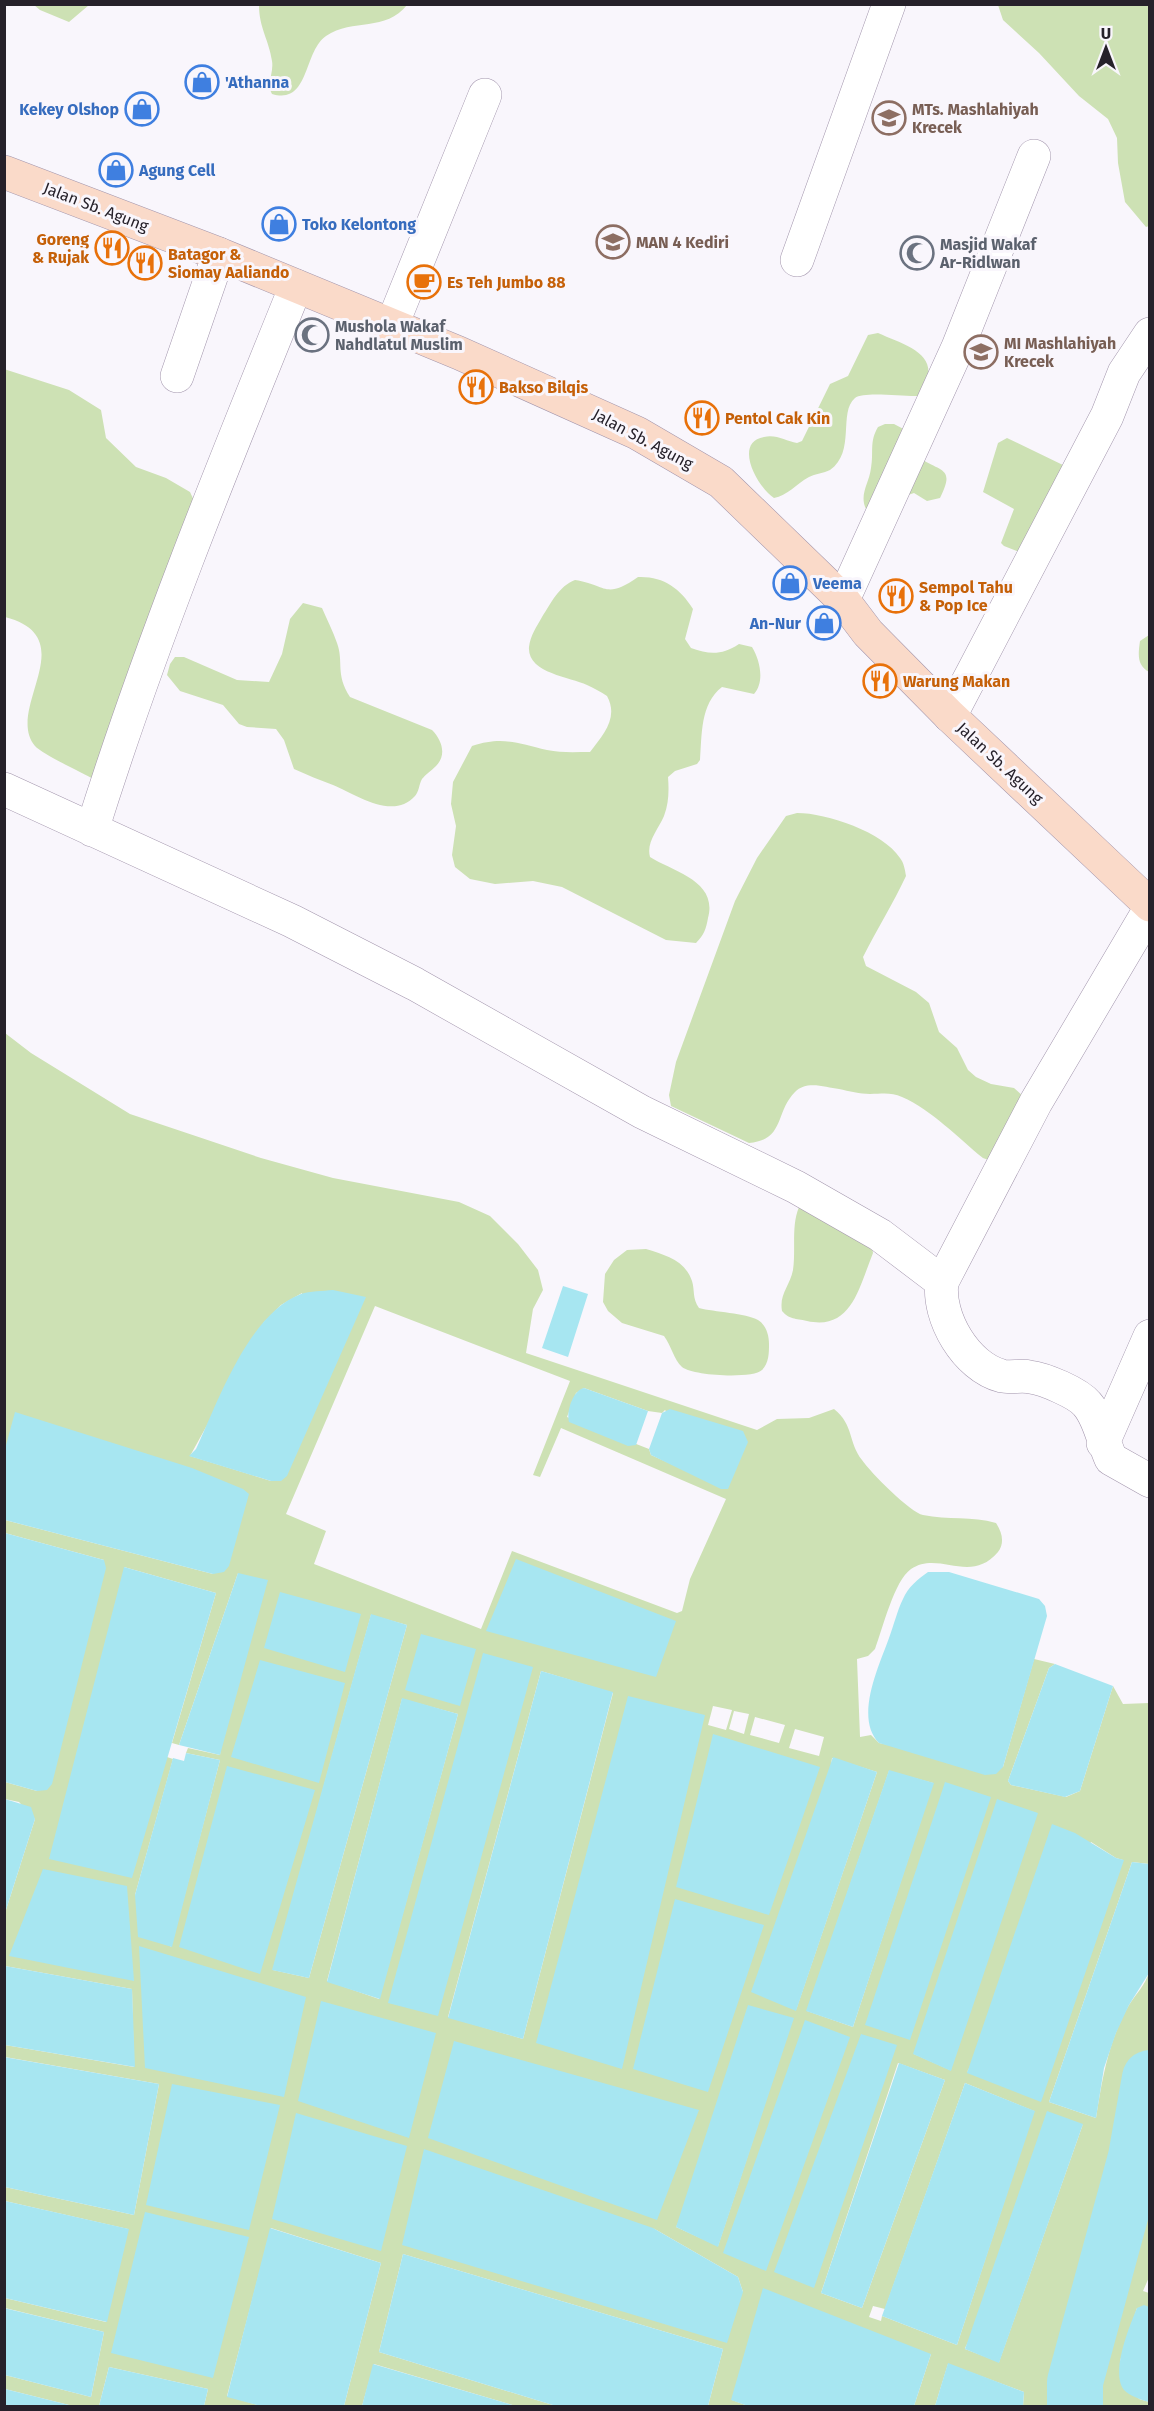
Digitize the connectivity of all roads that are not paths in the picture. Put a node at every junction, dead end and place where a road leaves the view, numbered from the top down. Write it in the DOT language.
graph roads {
  1 [pos="889,4"];
  2 [pos="485,95"];
  3 [pos="1034,156"];
  4 [pos="4,172"];
  5 [pos="219,254"];
  6 [pos="797,260"];
  7 [pos="296,286"];
  8 [pos="392,325"];
  9 [pos="1149,334"];
  10 [pos="177,376"];
  11 [pos="843,600"];
  12 [pos="950,716"];
  13 [pos="4,789"];
  14 [pos="92,831"];
  15 [pos="1149,907"];
  16 [pos="942,1282"];
  17 [pos="1149,1336"];
  18 [pos="1103,1443"];
  19 [pos="1149,1481"];
  1 -- 6 [label="street"];
  2 -- 8 [label="street"];
  3 -- 11 [label="street"];
  4 -- 5 [label="street, Jalan Sb. Agung"];
  5 -- 7 [label="street, Jalan Sb. Agung"];
  5 -- 10 [label="street"];
  7 -- 8 [label="street, Jalan Sb. Agung"];
  7 -- 14 [label="street"];
  8 -- 11 [label="street, Jalan Sb. Agung"];
  9 -- 12 [label="street"];
  11 -- 12 [label="street, Jalan Sb. Agung"];
  12 -- 15 [label="street, Jalan Sb. Agung"];
  13 -- 14 [label="street"];
  14 -- 16 [label="street"];
  15 -- 16 [label="street"];
  16 -- 18 [label="street"];
  17 -- 18 [label="street"];
  18 -- 19 [label="street"];
}
